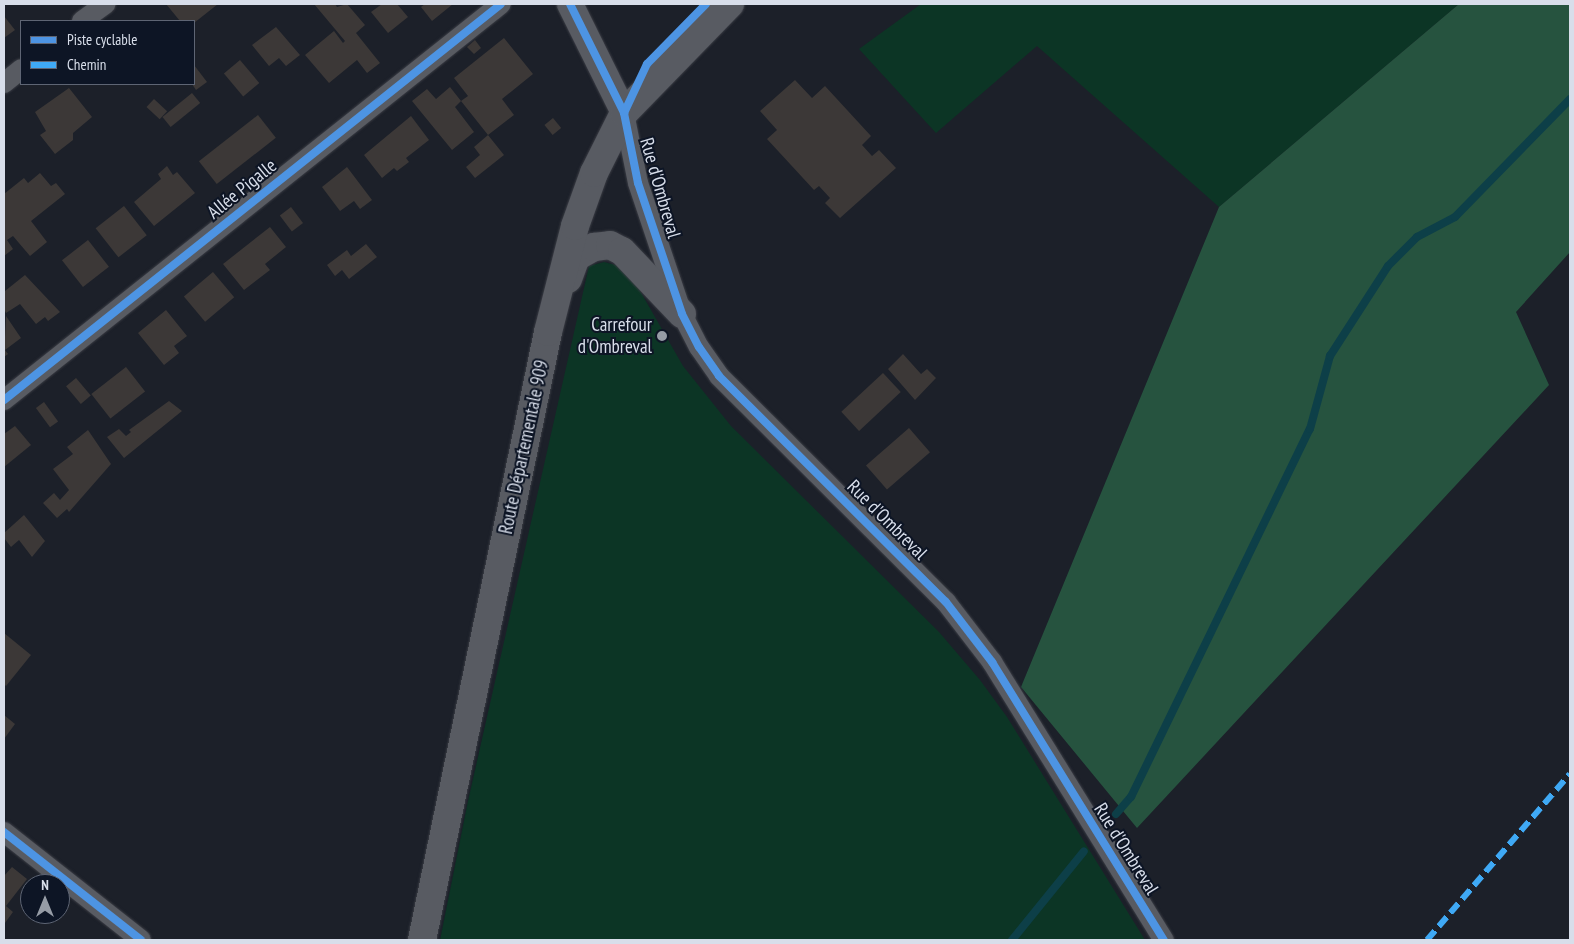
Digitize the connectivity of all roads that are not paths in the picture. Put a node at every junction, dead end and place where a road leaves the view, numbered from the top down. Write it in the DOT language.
graph roads {
  1 [pos="104,4"];
  2 [pos="501,4"];
  3 [pos="570,4"];
  4 [pos="730,4"];
  5 [pos="83,20"];
  6 [pos="20,70"];
  7 [pos="4,83"];
  8 [pos="624,113"];
  9 [pos="682,314"];
  10 [pos="548,332"];
  11 [pos="4,400"];
  12 [pos="4,832"];
  13 [pos="141,940"];
  14 [pos="422,940"];
  15 [pos="1164,940"];
  1 -- 5 [label="street"];
  2 -- 11 [label="street, Allée Pigalle"];
  3 -- 8 [label="street"];
  4 -- 8 [label="main road, Route Départementale 909"];
  6 -- 7 [label="street"];
  8 -- 9 [label="street, Rue d'Ombreval"];
  8 -- 10 [label="main road, Route Départementale 909"];
  9 -- 10 [label="main road"];
  9 -- 15 [label="street, Rue d'Ombreval"];
  10 -- 14 [label="main road, Route Départementale 909"];
  12 -- 13 [label="street"];
}
